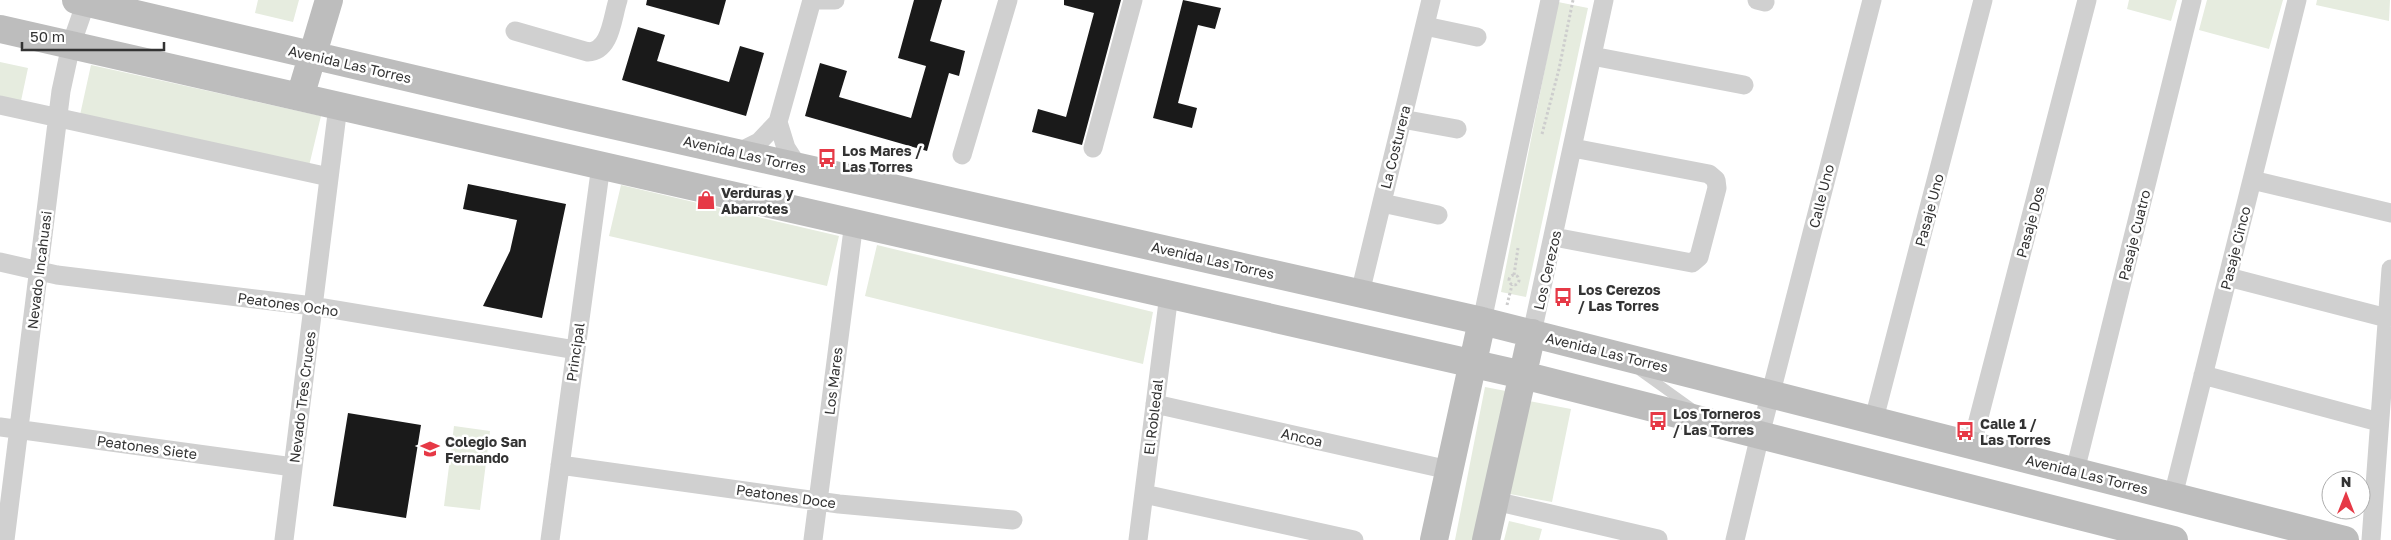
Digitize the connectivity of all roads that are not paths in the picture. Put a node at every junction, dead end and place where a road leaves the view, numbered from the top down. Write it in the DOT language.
graph roads {
  1 [pos="329,0"];
  2 [pos="618,0"];
  3 [pos="812,0"];
  4 [pos="819,0"];
  5 [pos="835,0"];
  6 [pos="1008,0"];
  7 [pos="1133,0"];
  8 [pos="1431,0"];
  9 [pos="1550,0"];
  10 [pos="1604,0"];
  11 [pos="1872,0"];
  12 [pos="1983,0"];
  13 [pos="2088,0"];
  14 [pos="2192,0"];
  15 [pos="2297,0"];
  16 [pos="83,1"];
  17 [pos="1425,26"];
  18 [pos="0,28"];
  19 [pos="515,31"];
  20 [pos="1477,37"];
  21 [pos="70,44"];
  22 [pos="312,56"];
  23 [pos="1592,56"];
  24 [pos="1744,85"];
  25 [pos="300,97"];
  26 [pos="0,105"];
  27 [pos="338,106"];
  28 [pos="573,116"];
  29 [pos="58,118"];
  30 [pos="1402,119"];
  31 [pos="778,122"];
  32 [pos="1457,129"];
  33 [pos="1093,148"];
  34 [pos="1573,148"];
  35 [pos="739,152"];
  36 [pos="565,156"];
  37 [pos="962,156"];
  38 [pos="601,165"];
  39 [pos="797,165"];
  40 [pos="329,177"];
  41 [pos="2252,180"];
  42 [pos="898,189"];
  43 [pos="1382,203"];
  44 [pos="2391,213"];
  45 [pos="1438,215"];
  46 [pos="854,222"];
  47 [pos="887,229"];
  48 [pos="1554,237"];
  49 [pos="0,262"];
  50 [pos="2391,268"];
  51 [pos="39,270"];
  52 [pos="2228,278"];
  53 [pos="1360,293"];
  54 [pos="1168,294"];
  55 [pos="313,306"];
  56 [pos="2387,318"];
  57 [pos="1482,320"];
  58 [pos="1532,333"];
  59 [pos="576,350"];
  60 [pos="1618,355"];
  61 [pos="1472,363"];
  62 [pos="1523,375"];
  63 [pos="2203,375"];
  64 [pos="1771,393"];
  65 [pos="1155,404"];
  66 [pos="1874,419"];
  67 [pos="2379,422"];
  68 [pos="1712,423"];
  69 [pos="9,428"];
  70 [pos="1760,435"];
  71 [pos="1972,444"];
  72 [pos="560,465"];
  73 [pos="293,467"];
  74 [pos="1449,470"];
  75 [pos="2075,471"];
  76 [pos="1144,494"];
  77 [pos="2173,496"];
  78 [pos="818,500"];
  79 [pos="1494,501"];
  80 [pos="1013,520"];
  81 [pos="1658,539"];
  82 [pos="4,540"];
  83 [pos="284,540"];
  84 [pos="550,540"];
  85 [pos="813,540"];
  86 [pos="1138,540"];
  87 [pos="1354,540"];
  88 [pos="1434,540"];
  89 [pos="1486,540"];
  90 [pos="1735,540"];
  91 [pos="2174,540"];
  92 [pos="2345,540"];
  93 [pos="2370,540"];
  1 -- 22 [label="main road"];
  2 -- 19 [label="street"];
  3 -- 31 [label="street"];
  4 -- 5 [label="street"];
  6 -- 37 [label="street"];
  7 -- 33 [label="street"];
  8 -- 17 [label="street, La Costurera"];
  9 -- 57 [label="street"];
  10 -- 23 [label="street, Los Cerezos"];
  11 -- 64 [label="street, Calle Uno"];
  12 -- 66 [label="street, Pasaje Uno"];
  13 -- 71 [label="street, Pasaje Dos"];
  14 -- 75 [label="street, Pasaje Cuatro"];
  15 -- 41 [label="street, Pasaje Cinco"];
  16 -- 21 [label="street, Nevado Incahuasi"];
  16 -- 22 [label="main road, Avenida Las Torres"];
  17 -- 20 [label="street"];
  17 -- 30 [label="street, La Costurera"];
  18 -- 21 [label="main road"];
  21 -- 25 [label="main road"];
  21 -- 29 [label="street, Nevado Incahuasi"];
  22 -- 25 [label="main road"];
  22 -- 28 [label="main road, Avenida Las Torres"];
  23 -- 24 [label="street"];
  23 -- 34 [label="street, Los Cerezos"];
  25 -- 27 [label="main road"];
  26 -- 29 [label="street"];
  27 -- 36 [label="main road"];
  27 -- 40 [label="street, Nevado Tres Cruces"];
  28 -- 35 [label="main road, Avenida Las Torres"];
  28 -- 36 [label="main road"];
  29 -- 40 [label="street"];
  29 -- 51 [label="street, Nevado Incahuasi"];
  30 -- 32 [label="street"];
  30 -- 43 [label="street, La Costurera"];
  31 -- 35 [label="street"];
  31 -- 39 [label="street"];
  34 -- 48 [label="street, Los Cerezos"];
  34 -- 48 [label="street"];
  35 -- 39 [label="main road, Avenida Las Torres"];
  36 -- 38 [label="main road"];
  38 -- 46 [label="main road"];
  38 -- 59 [label="street, Principal"];
  39 -- 42 [label="main road, Avenida Las Torres"];
  40 -- 55 [label="street, Nevado Tres Cruces"];
  41 -- 44 [label="street"];
  41 -- 52 [label="street, Pasaje Cinco"];
  42 -- 47 [label="main road"];
  42 -- 53 [label="main road, Avenida Las Torres"];
  43 -- 45 [label="street"];
  43 -- 53 [label="street, La Costurera"];
  46 -- 47 [label="main road"];
  46 -- 78 [label="street, Los Mares"];
  47 -- 54 [label="main road"];
  48 -- 58 [label="street, Los Cerezos"];
  49 -- 51 [label="street, Peatones Ocho"];
  50 -- 56 [label="street"];
  51 -- 55 [label="street, Peatones Ocho"];
  51 -- 69 [label="street, Nevado Incahuasi"];
  52 -- 56 [label="street"];
  52 -- 63 [label="street, Pasaje Cinco"];
  53 -- 57 [label="main road, Avenida Las Torres"];
  54 -- 61 [label="main road"];
  54 -- 65 [label="street, El Robledal"];
  55 -- 59 [label="street, Peatones Ocho"];
  55 -- 73 [label="street, Nevado Tres Cruces"];
  56 -- 67 [label="street"];
  57 -- 58 [label="main road, Avenida Las Torres"];
  57 -- 61 [label="main road"];
  58 -- 60 [label="main road, Avenida Las Torres"];
  58 -- 62 [label="main road, Los Cerezos"];
  59 -- 72 [label="street, Principal"];
  60 -- 64 [label="main road, Avenida Las Torres"];
  60 -- 68 [label="lane"];
  61 -- 62 [label="main road"];
  61 -- 74 [label="main road"];
  62 -- 68 [label="main road"];
  62 -- 79 [label="main road, Los Cerezos"];
  63 -- 67 [label="street"];
  63 -- 77 [label="street, Pasaje Cinco"];
  64 -- 66 [label="main road, Avenida Las Torres"];
  64 -- 70 [label="street, Calle Uno"];
  65 -- 74 [label="street, Ancoa"];
  65 -- 76 [label="street, El Robledal"];
  66 -- 71 [label="main road, Avenida Las Torres"];
  67 -- 93 [label="street"];
  68 -- 70 [label="main road"];
  69 -- 73 [label="street, Peatones Siete"];
  69 -- 82 [label="street, Nevado Incahuasi"];
  70 -- 90 [label="street, Calle Uno"];
  70 -- 91 [label="main road"];
  71 -- 75 [label="main road, Avenida Las Torres"];
  72 -- 78 [label="street, Peatones Doce"];
  72 -- 84 [label="street, Principal"];
  73 -- 83 [label="street, Nevado Tres Cruces"];
  74 -- 88 [label="main road"];
  75 -- 77 [label="main road, Avenida Las Torres"];
  76 -- 86 [label="street, El Robledal"];
  76 -- 87 [label="street"];
  77 -- 92 [label="main road, Avenida Las Torres"];
  78 -- 80 [label="street, Peatones Doce"];
  78 -- 85 [label="street, Los Mares"];
  79 -- 81 [label="street"];
  79 -- 89 [label="main road, Los Cerezos"];
}
